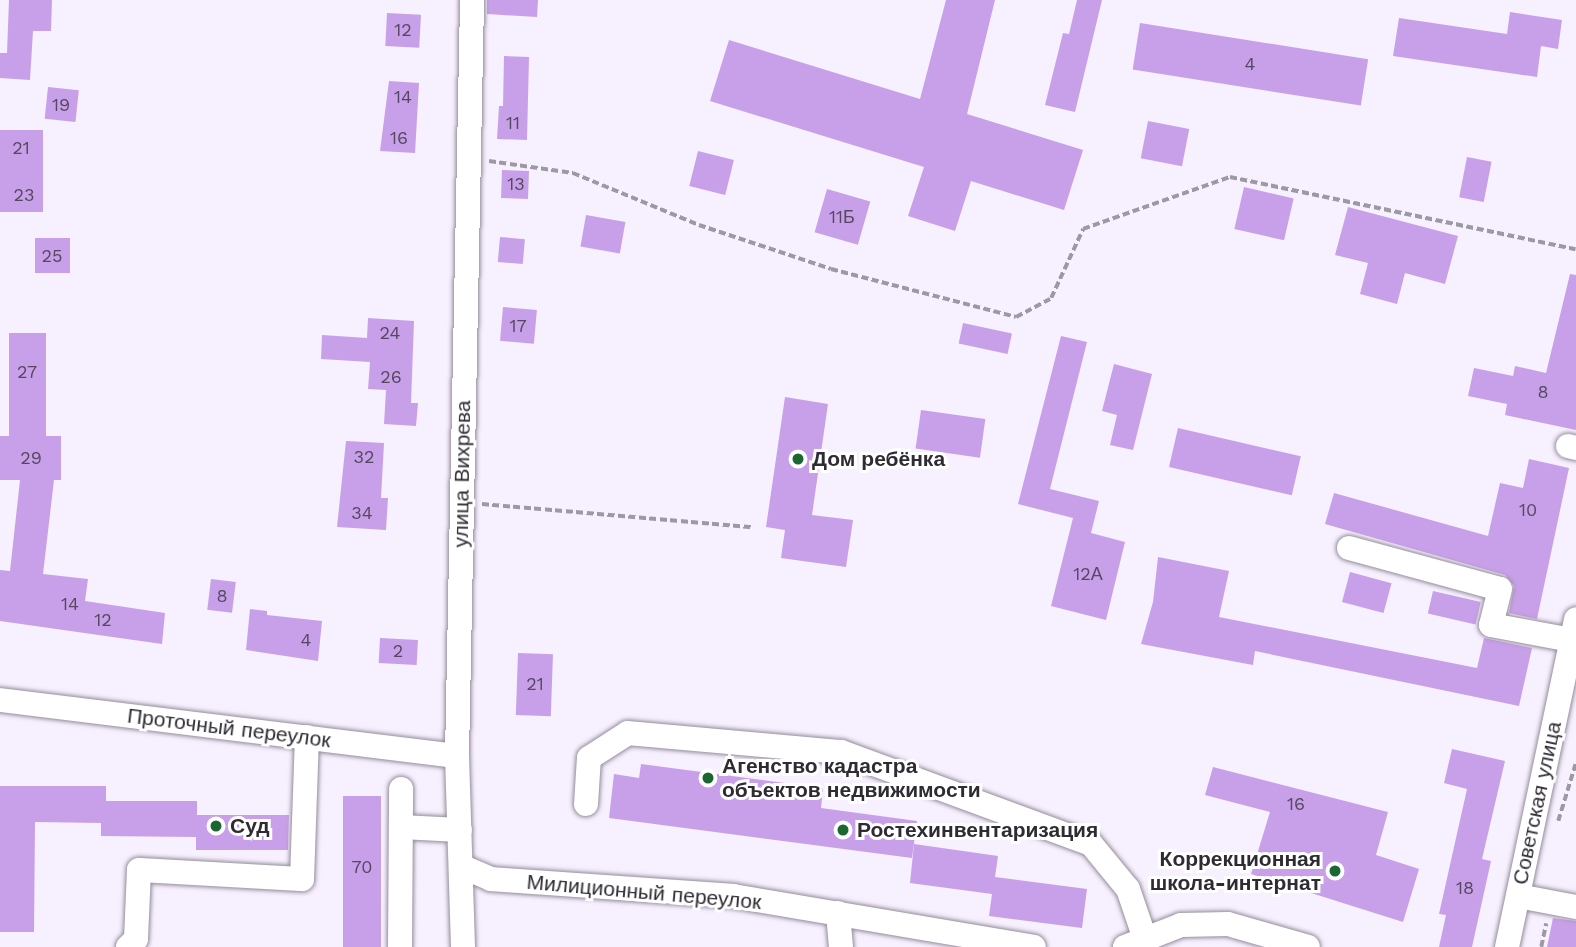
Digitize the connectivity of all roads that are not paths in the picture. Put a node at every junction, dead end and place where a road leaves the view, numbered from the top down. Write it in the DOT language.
graph roads {
  1 [pos="472,0"];
  2 [pos="1349,548"];
  3 [pos="1574,629"];
  4 [pos="0,701"];
  5 [pos="1564,730"];
  6 [pos="307,737"];
  7 [pos="457,756"];
  8 [pos="401,789"];
  9 [pos="586,804"];
  10 [pos="401,827"];
  11 [pos="460,830"];
  12 [pos="463,867"];
  13 [pos="1527,898"];
  14 [pos="1576,906"];
  15 [pos="838,914"];
  16 [pos="1135,943"];
  17 [pos="128,947"];
  18 [pos="400,947"];
  19 [pos="463,947"];
  20 [pos="841,947"];
  21 [pos="1034,947"];
  22 [pos="1308,947"];
  23 [pos="1507,947"];
  1 -- 7 [label="street, улица Вихрева"];
  2 -- 3 [label="street"];
  3 -- 5 [label="street, Советская улица"];
  4 -- 6 [label="street, Проточный переулок"];
  5 -- 13 [label="street, Советская улица"];
  6 -- 7 [label="street, Проточный переулок"];
  6 -- 17 [label="street"];
  7 -- 11 [label="street, улица Вихрева"];
  8 -- 10 [label="street"];
  9 -- 16 [label="street"];
  10 -- 11 [label="street"];
  10 -- 18 [label="street"];
  11 -- 12 [label="street, улица Вихрева"];
  12 -- 15 [label="street, Милиционный переулок"];
  12 -- 19 [label="street, улица Вихрева"];
  13 -- 14 [label="street"];
  13 -- 23 [label="street, Советская улица"];
  15 -- 20 [label="street"];
  15 -- 21 [label="street, Милиционный переулок"];
  16 -- 22 [label="street"];
}
